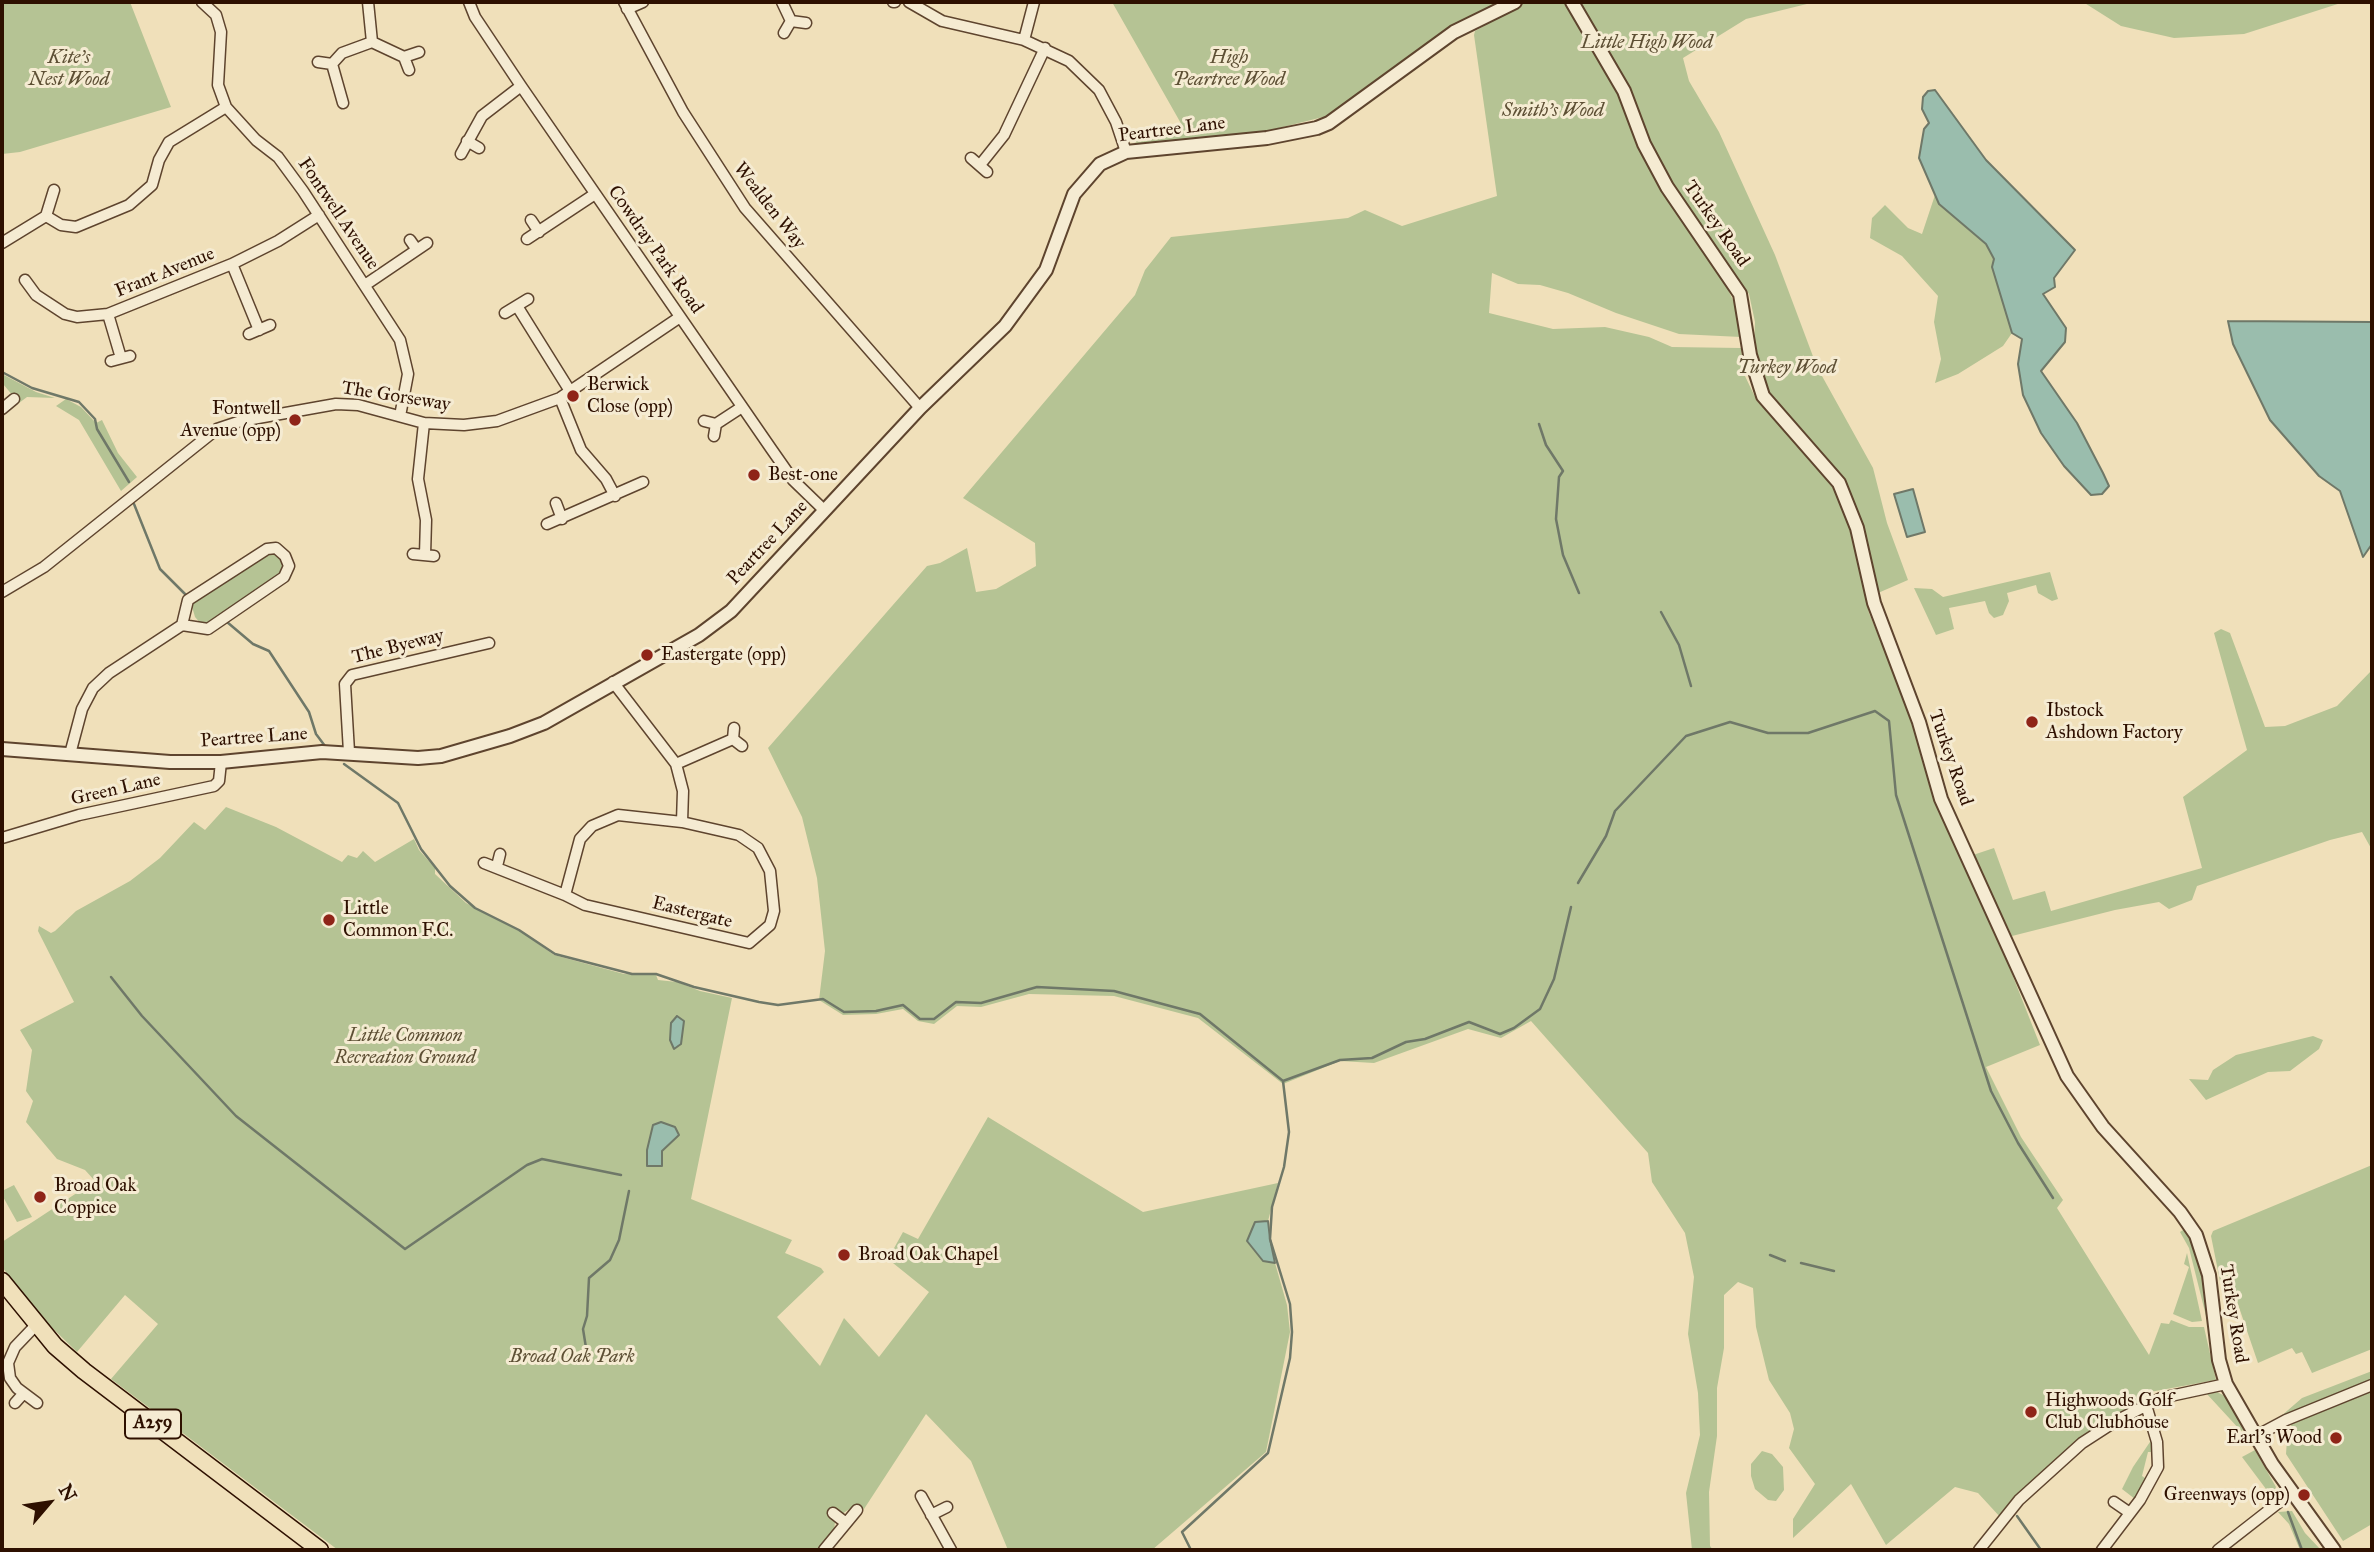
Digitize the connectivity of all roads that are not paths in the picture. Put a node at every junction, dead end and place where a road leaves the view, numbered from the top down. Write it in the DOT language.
graph roads {
  1 [pos="368,2"];
  2 [pos="468,2"];
  3 [pos="643,2"];
  4 [pos="782,2"];
  5 [pos="909,2"];
  6 [pos="1034,2"];
  7 [pos="1515,2"];
  8 [pos="1572,2"];
  9 [pos="208,3"];
  10 [pos="626,5"];
  11 [pos="791,21"];
  12 [pos="806,23"];
  13 [pos="784,33"];
  14 [pos="1024,40"];
  15 [pos="372,42"];
  16 [pos="1045,48"];
  17 [pos="419,52"];
  18 [pos="404,57"];
  19 [pos="318,62"];
  20 [pos="332,64"];
  21 [pos="409,70"];
  22 [pos="521,86"];
  23 [pos="343,103"];
  24 [pos="226,107"];
  25 [pos="467,141"];
  26 [pos="479,148"];
  27 [pos="1126,152"];
  28 [pos="461,154"];
  29 [pos="971,158"];
  30 [pos="54,190"];
  31 [pos="595,194"];
  32 [pos="319,215"];
  33 [pos="46,216"];
  34 [pos="531,220"];
  35 [pos="539,232"];
  36 [pos="527,239"];
  37 [pos="410,240"];
  38 [pos="2,243"];
  39 [pos="427,243"];
  40 [pos="416,250"];
  41 [pos="232,264"];
  42 [pos="25,280"];
  43 [pos="365,285"];
  44 [pos="528,299"];
  45 [pos="517,306"];
  46 [pos="505,313"];
  47 [pos="108,314"];
  48 [pos="680,317"];
  49 [pos="270,325"];
  50 [pos="121,358"];
  51 [pos="570,391"];
  52 [pos="560,398"];
  53 [pos="14,399"];
  54 [pos="742,407"];
  55 [pos="919,408"];
  56 [pos="2,409"];
  57 [pos="400,416"];
  58 [pos="705,421"];
  59 [pos="424,423"];
  60 [pos="716,424"];
  61 [pos="714,436"];
  62 [pos="643,482"];
  63 [pos="615,496"];
  64 [pos="556,503"];
  65 [pos="824,510"];
  66 [pos="562,519"];
  67 [pos="547,524"];
  68 [pos="412,554"];
  69 [pos="2,592"];
  70 [pos="182,625"];
  71 [pos="489,643"];
  72 [pos="613,682"];
  73 [pos="742,746"];
  74 [pos="2,749"];
  75 [pos="349,752"];
  76 [pos="70,754"];
  77 [pos="221,762"];
  78 [pos="676,764"];
  79 [pos="682,822"];
  80 [pos="2,838"];
  81 [pos="500,854"];
  82 [pos="484,863"];
  83 [pos="497,866"];
  84 [pos="565,895"];
  85 [pos="4,1292"];
  86 [pos="36,1325"];
  87 [pos="2226,1384"];
  88 [pos="2372,1385"];
  89 [pos="23,1394"];
  90 [pos="37,1403"];
  91 [pos="15,1404"];
  92 [pos="2146,1405"];
  93 [pos="2256,1436"];
  94 [pos="2291,1493"];
  95 [pos="921,1496"];
  96 [pos="2114,1502"];
  97 [pos="947,1507"];
  98 [pos="856,1510"];
  99 [pos="833,1513"];
  100 [pos="2130,1513"];
  101 [pos="931,1515"];
  102 [pos="846,1523"];
  103 [pos="320,1550"];
  104 [pos="824,1550"];
  105 [pos="951,1550"];
  106 [pos="1979,1550"];
  107 [pos="2102,1550"];
  108 [pos="2218,1550"];
  109 [pos="2334,1550"];
  1 -- 15 [label="street"];
  2 -- 22 [label="street, Cowdray Park Road"];
  3 -- 10 [label="street"];
  4 -- 11 [label="street"];
  5 -- 14 [label="street"];
  6 -- 14 [label="street"];
  7 -- 27 [label="street, Peartree Lane"];
  8 -- 87 [label="street, Turkey Road"];
  9 -- 24 [label="street, Fontwell Avenue"];
  10 -- 55 [label="street, Wealden Way"];
  11 -- 12 [label="street"];
  11 -- 13 [label="street"];
  14 -- 16 [label="street"];
  15 -- 18 [label="street"];
  15 -- 20 [label="street"];
  16 -- 27 [label="street"];
  16 -- 29 [label="street"];
  17 -- 18 [label="street"];
  18 -- 21 [label="street"];
  19 -- 20 [label="street"];
  20 -- 23 [label="street"];
  22 -- 25 [label="street"];
  22 -- 31 [label="street, Cowdray Park Road"];
  24 -- 32 [label="street, Fontwell Avenue"];
  24 -- 33 [label="street"];
  25 -- 26 [label="street"];
  25 -- 28 [label="street"];
  27 -- 55 [label="street, Peartree Lane"];
  30 -- 33 [label="street"];
  31 -- 35 [label="street"];
  31 -- 48 [label="street, Cowdray Park Road"];
  32 -- 41 [label="street, Frant Avenue"];
  32 -- 43 [label="street, Fontwell Avenue"];
  33 -- 38 [label="street"];
  34 -- 35 [label="street"];
  35 -- 36 [label="street"];
  37 -- 40 [label="street"];
  39 -- 40 [label="street"];
  40 -- 43 [label="street"];
  41 -- 47 [label="street, Frant Avenue"];
  41 -- 49 [label="street"];
  42 -- 47 [label="street, Frant Avenue"];
  43 -- 57 [label="street, Fontwell Avenue"];
  44 -- 45 [label="street"];
  45 -- 46 [label="street"];
  45 -- 51 [label="street"];
  47 -- 50 [label="street"];
  48 -- 51 [label="street, The Gorseway"];
  48 -- 54 [label="street, Cowdray Park Road"];
  51 -- 52 [label="street, The Gorseway"];
  52 -- 59 [label="street, The Gorseway"];
  52 -- 63 [label="street"];
  53 -- 56 [label="street"];
  54 -- 60 [label="street"];
  54 -- 65 [label="street, Cowdray Park Road"];
  55 -- 65 [label="street, Peartree Lane"];
  57 -- 59 [label="street, The Gorseway"];
  57 -- 69 [label="street, The Gorseway"];
  58 -- 60 [label="street"];
  59 -- 68 [label="street"];
  60 -- 61 [label="street"];
  62 -- 63 [label="street"];
  63 -- 66 [label="street"];
  64 -- 66 [label="street"];
  65 -- 72 [label="street, Peartree Lane"];
  66 -- 67 [label="street"];
  70 -- 70 [label="street"];
  70 -- 76 [label="street"];
  71 -- 75 [label="street, The Byeway"];
  72 -- 75 [label="street, Peartree Lane"];
  72 -- 78 [label="street"];
  73 -- 78 [label="street"];
  74 -- 76 [label="street, Peartree Lane"];
  75 -- 77 [label="street, Peartree Lane"];
  76 -- 77 [label="street, Peartree Lane"];
  77 -- 80 [label="street, Green Lane"];
  78 -- 79 [label="street"];
  79 -- 84 [label="street, Eastergate"];
  79 -- 84 [label="street, Eastergate"];
  81 -- 83 [label="street"];
  82 -- 83 [label="street, Eastergate"];
  83 -- 84 [label="street, Eastergate"];
  85 -- 86 [label="highway, A259"];
  86 -- 89 [label="street"];
  86 -- 103 [label="highway, A259"];
  87 -- 92 [label="street"];
  87 -- 93 [label="street, Turkey Road"];
  88 -- 93 [label="street"];
  89 -- 90 [label="street"];
  89 -- 91 [label="street"];
  92 -- 100 [label="street"];
  92 -- 106 [label="street"];
  93 -- 94 [label="street, Turkey Road"];
  94 -- 108 [label="street"];
  94 -- 109 [label="street, Turkey Road"];
  95 -- 101 [label="street"];
  96 -- 100 [label="street"];
  97 -- 101 [label="street"];
  98 -- 102 [label="street"];
  99 -- 102 [label="street"];
  100 -- 107 [label="street"];
  101 -- 105 [label="street"];
  102 -- 104 [label="street"];
}
